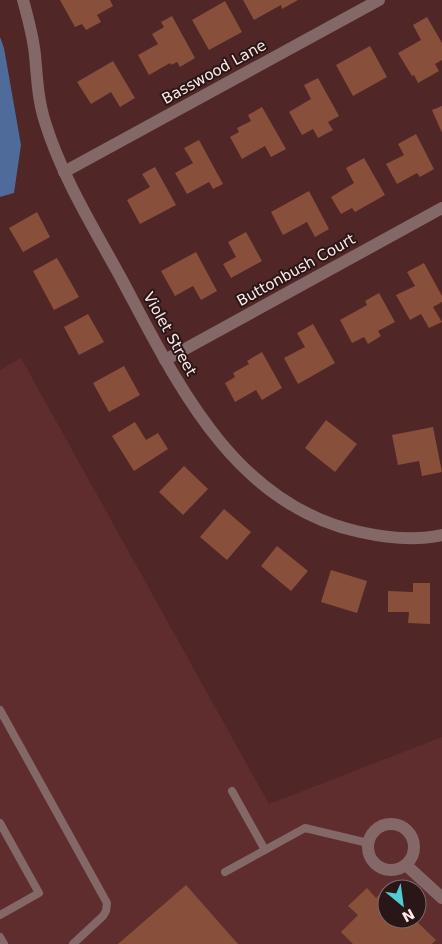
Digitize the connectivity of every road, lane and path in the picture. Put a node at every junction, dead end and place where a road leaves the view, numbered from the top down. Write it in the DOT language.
graph roads {
  1 [pos="23,0"];
  2 [pos="379,0"];
  3 [pos="64,172"];
  4 [pos="442,208"];
  5 [pos="165,360"];
  6 [pos="442,535"];
  7 [pos="0,710"];
  8 [pos="232,791"];
  9 [pos="0,823"];
  10 [pos="368,843"];
  11 [pos="265,850"];
  12 [pos="406,865"];
  13 [pos="225,872"];
  14 [pos="442,898"];
  15 [pos="0,916"];
  16 [pos="0,937"];
  17 [pos="4,944"];
  18 [pos="73,944"];
  1 -- 3 [label="street, Violet Street"];
  2 -- 3 [label="street, Basswood Lane"];
  3 -- 5 [label="street, Violet Street"];
  4 -- 5 [label="street, Buttonbush Court"];
  5 -- 6 [label="street, Violet Street"];
  7 -- 18 [label="lane"];
  8 -- 11 [label="lane"];
  9 -- 15 [label="lane"];
  10 -- 11 [label="lane"];
  10 -- 12 [label="street"];
  10 -- 12 [label="street"];
  11 -- 13 [label="lane"];
  12 -- 14 [label="street"];
  16 -- 17 [label="lane"];
}
